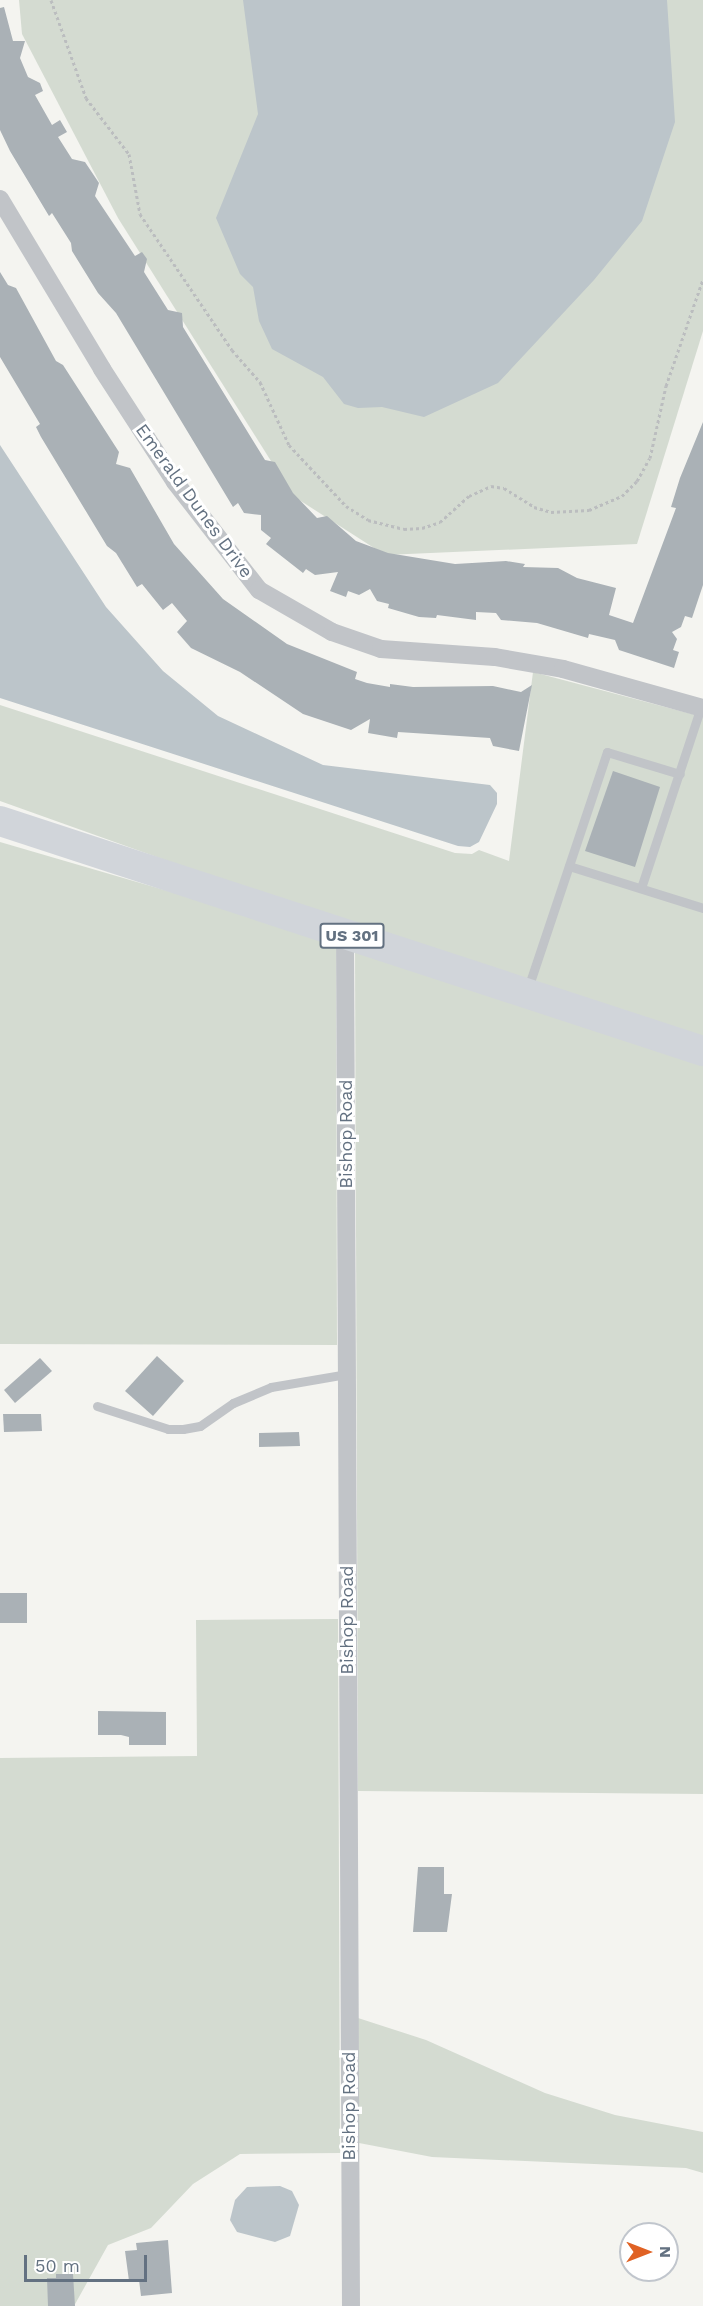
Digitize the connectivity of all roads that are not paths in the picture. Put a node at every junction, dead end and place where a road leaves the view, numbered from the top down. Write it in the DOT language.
graph roads {
  1 [pos="0,199"];
  2 [pos="702,705"];
  3 [pos="680,774"];
  4 [pos="0,820"];
  5 [pos="569,866"];
  6 [pos="641,888"];
  7 [pos="703,908"];
  8 [pos="345,933"];
  9 [pos="526,993"];
  10 [pos="703,1051"];
  11 [pos="346,1374"];
  12 [pos="98,1406"];
  13 [pos="351,2306"];
  1 -- 2 [label="street, Emerald Dunes Drive"];
  2 -- 3 [label="lane"];
  3 -- 5 [label="lane"];
  3 -- 6 [label="lane"];
  4 -- 8 [label="main road, US 301"];
  5 -- 6 [label="lane"];
  5 -- 9 [label="lane"];
  6 -- 7 [label="lane"];
  8 -- 9 [label="main road, US 301"];
  8 -- 11 [label="street, Bishop Road"];
  9 -- 10 [label="main road, US 301"];
  11 -- 12 [label="lane"];
  11 -- 13 [label="street, Bishop Road"];
}
